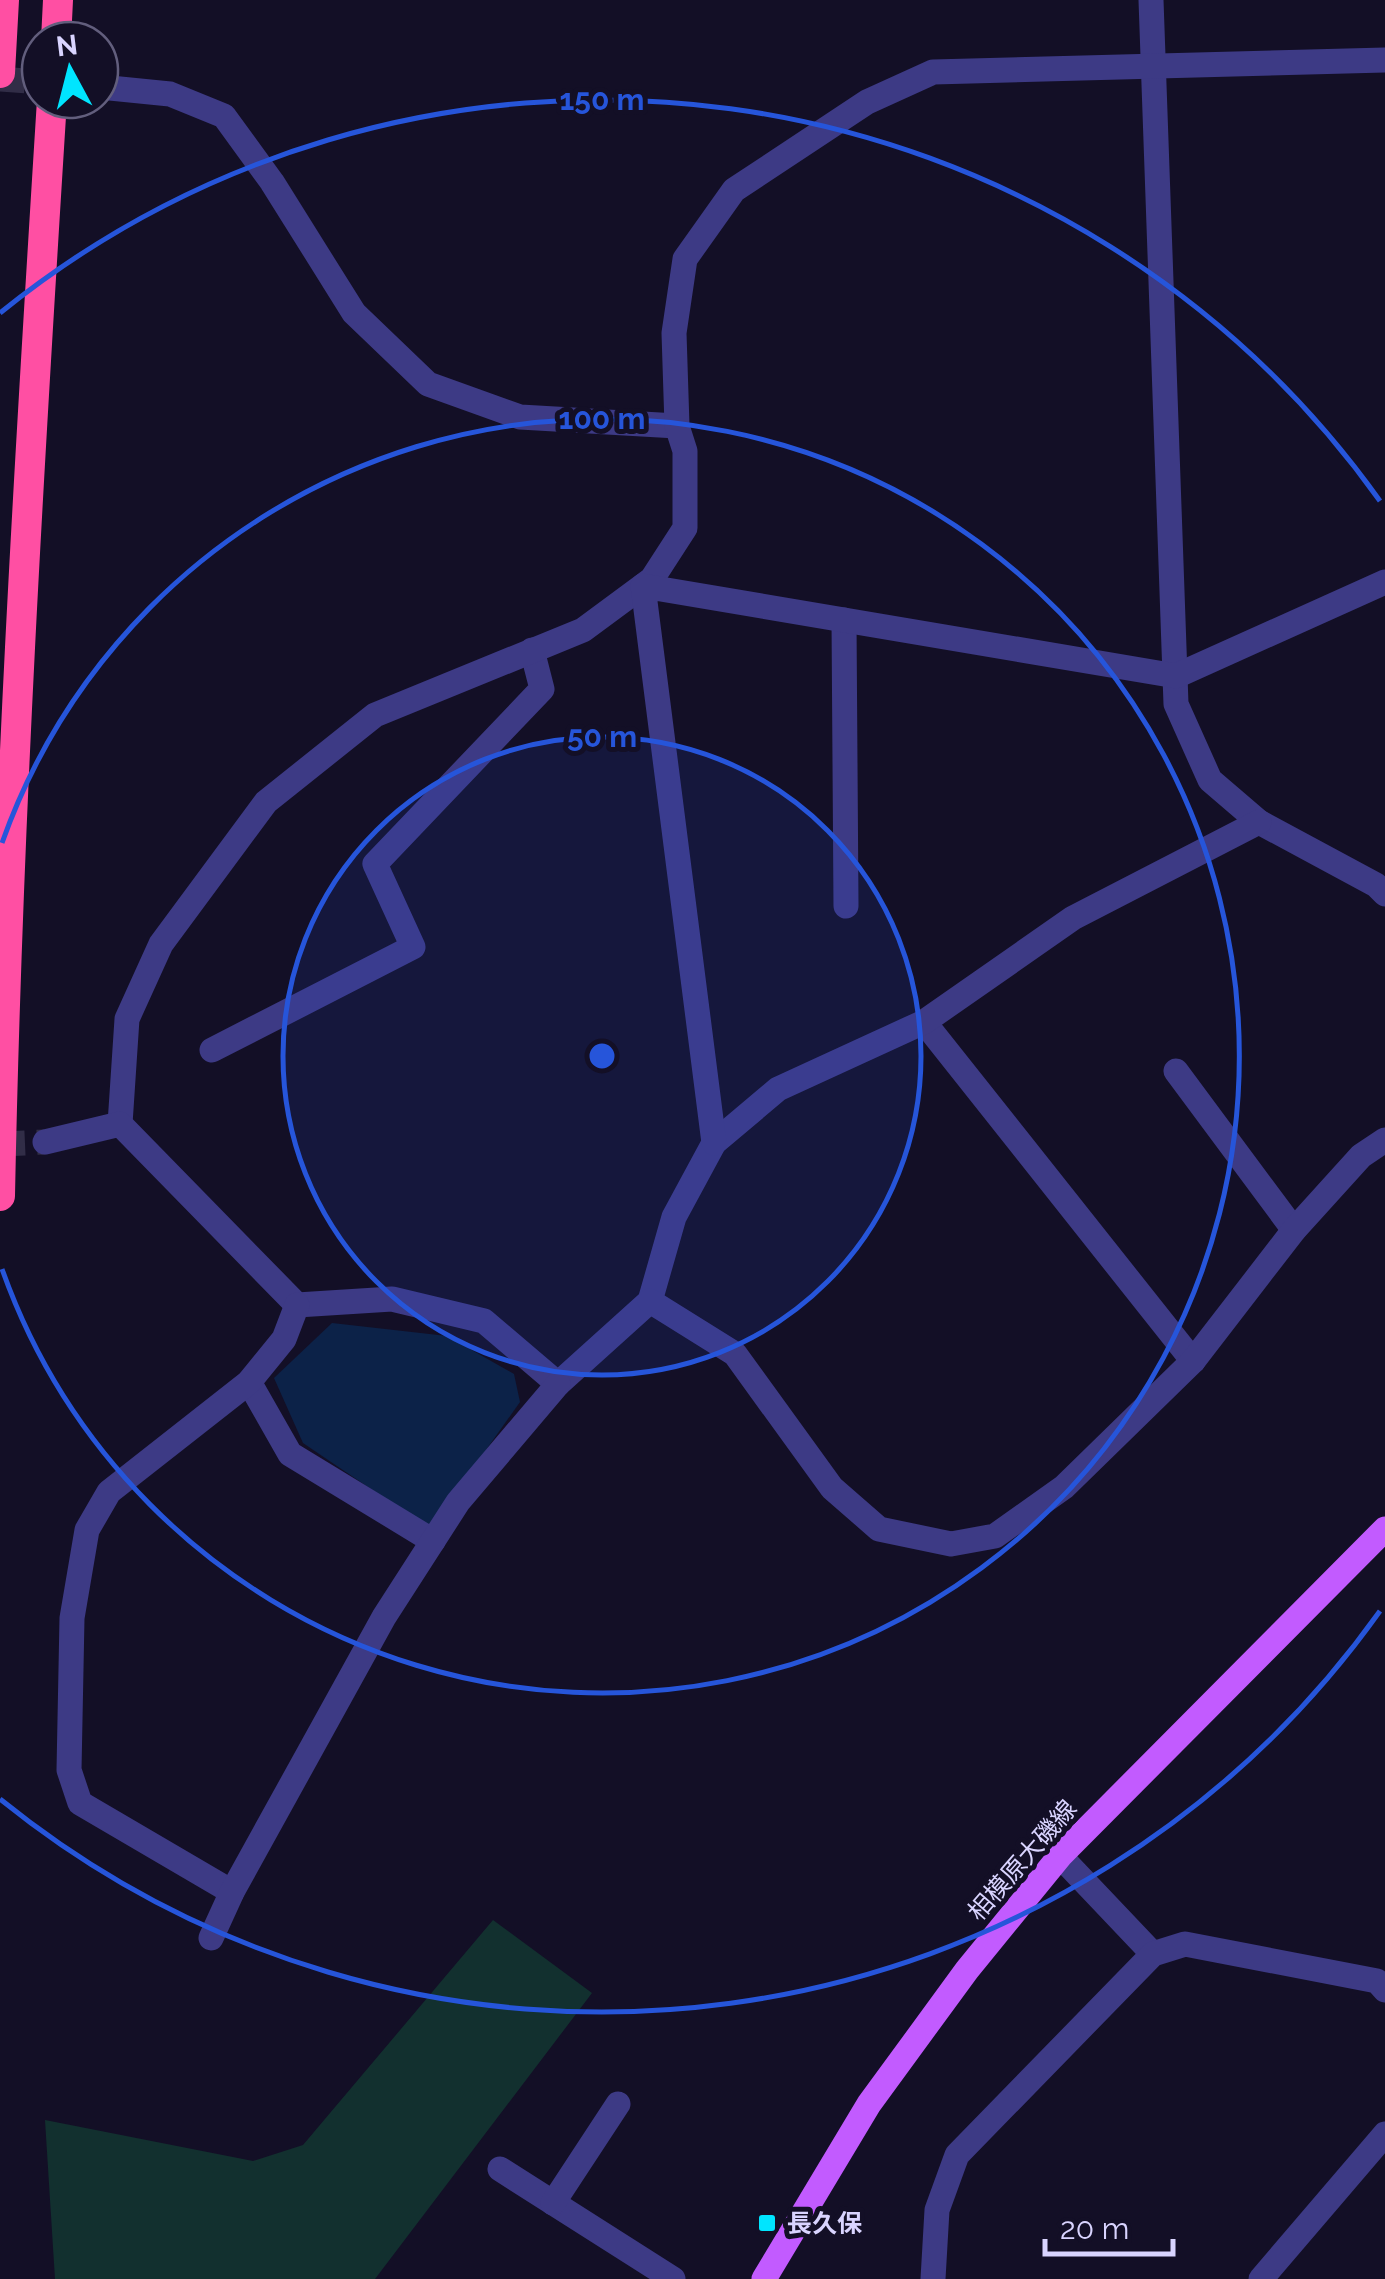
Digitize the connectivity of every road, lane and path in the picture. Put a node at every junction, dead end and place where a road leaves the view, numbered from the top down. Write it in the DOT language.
graph roads {
  1 [pos="4,0"];
  2 [pos="1151,0"];
  3 [pos="1385,60"];
  4 [pos="1152,65"];
  5 [pos="0,73"];
  6 [pos="120,89"];
  7 [pos="51,120"];
  8 [pos="678,426"];
  9 [pos="1385,582"];
  10 [pos="643,586"];
  11 [pos="844,620"];
  12 [pos="532,650"];
  13 [pos="1176,676"];
  14 [pos="1259,822"];
  15 [pos="1382,887"];
  16 [pos="846,906"];
  17 [pos="924,1022"];
  18 [pos="212,1050"];
  19 [pos="1176,1071"];
  20 [pos="120,1124"];
  21 [pos="1385,1140"];
  22 [pos="45,1142"];
  23 [pos="714,1144"];
  24 [pos="0,1196"];
  25 [pos="1294,1230"];
  26 [pos="650,1301"];
  27 [pos="297,1305"];
  28 [pos="1193,1361"];
  29 [pos="249,1382"];
  30 [pos="558,1384"];
  31 [pos="1385,1528"];
  32 [pos="433,1541"];
  33 [pos="1060,1856"];
  34 [pos="232,1892"];
  35 [pos="211,1938"];
  36 [pos="1153,1954"];
  37 [pos="1385,1990"];
  38 [pos="618,2104"];
  39 [pos="1385,2134"];
  40 [pos="500,2169"];
  41 [pos="553,2203"];
  42 [pos="673,2279"];
  43 [pos="764,2279"];
  44 [pos="932,2279"];
  45 [pos="1262,2279"];
  1 -- 5 [label="highway"];
  2 -- 4 [label="street"];
  3 -- 4 [label="street"];
  4 -- 8 [label="street"];
  4 -- 13 [label="street"];
  6 -- 8 [label="street"];
  7 -- 24 [label="highway"];
  8 -- 10 [label="street"];
  9 -- 13 [label="street"];
  10 -- 11 [label="street"];
  10 -- 12 [label="street"];
  10 -- 23 [label="street"];
  11 -- 13 [label="street"];
  11 -- 16 [label="street"];
  12 -- 18 [label="street"];
  12 -- 20 [label="street"];
  13 -- 14 [label="street"];
  14 -- 15 [label="street"];
  14 -- 17 [label="street"];
  17 -- 23 [label="street"];
  17 -- 28 [label="street"];
  19 -- 25 [label="street"];
  20 -- 22 [label="street"];
  20 -- 27 [label="street"];
  21 -- 25 [label="street"];
  23 -- 26 [label="street"];
  25 -- 28 [label="street"];
  26 -- 28 [label="street"];
  26 -- 30 [label="street"];
  27 -- 29 [label="street"];
  27 -- 30 [label="street"];
  29 -- 32 [label="street"];
  29 -- 34 [label="street"];
  30 -- 32 [label="street"];
  31 -- 33 [label="main road, 相模原大磯線"];
  32 -- 34 [label="street"];
  33 -- 36 [label="street"];
  33 -- 43 [label="main road, 相模原大磯線"];
  34 -- 35 [label="street"];
  36 -- 37 [label="street"];
  36 -- 44 [label="street"];
  38 -- 41 [label="street"];
  39 -- 45 [label="street"];
  40 -- 41 [label="street"];
  41 -- 42 [label="street"];
}
